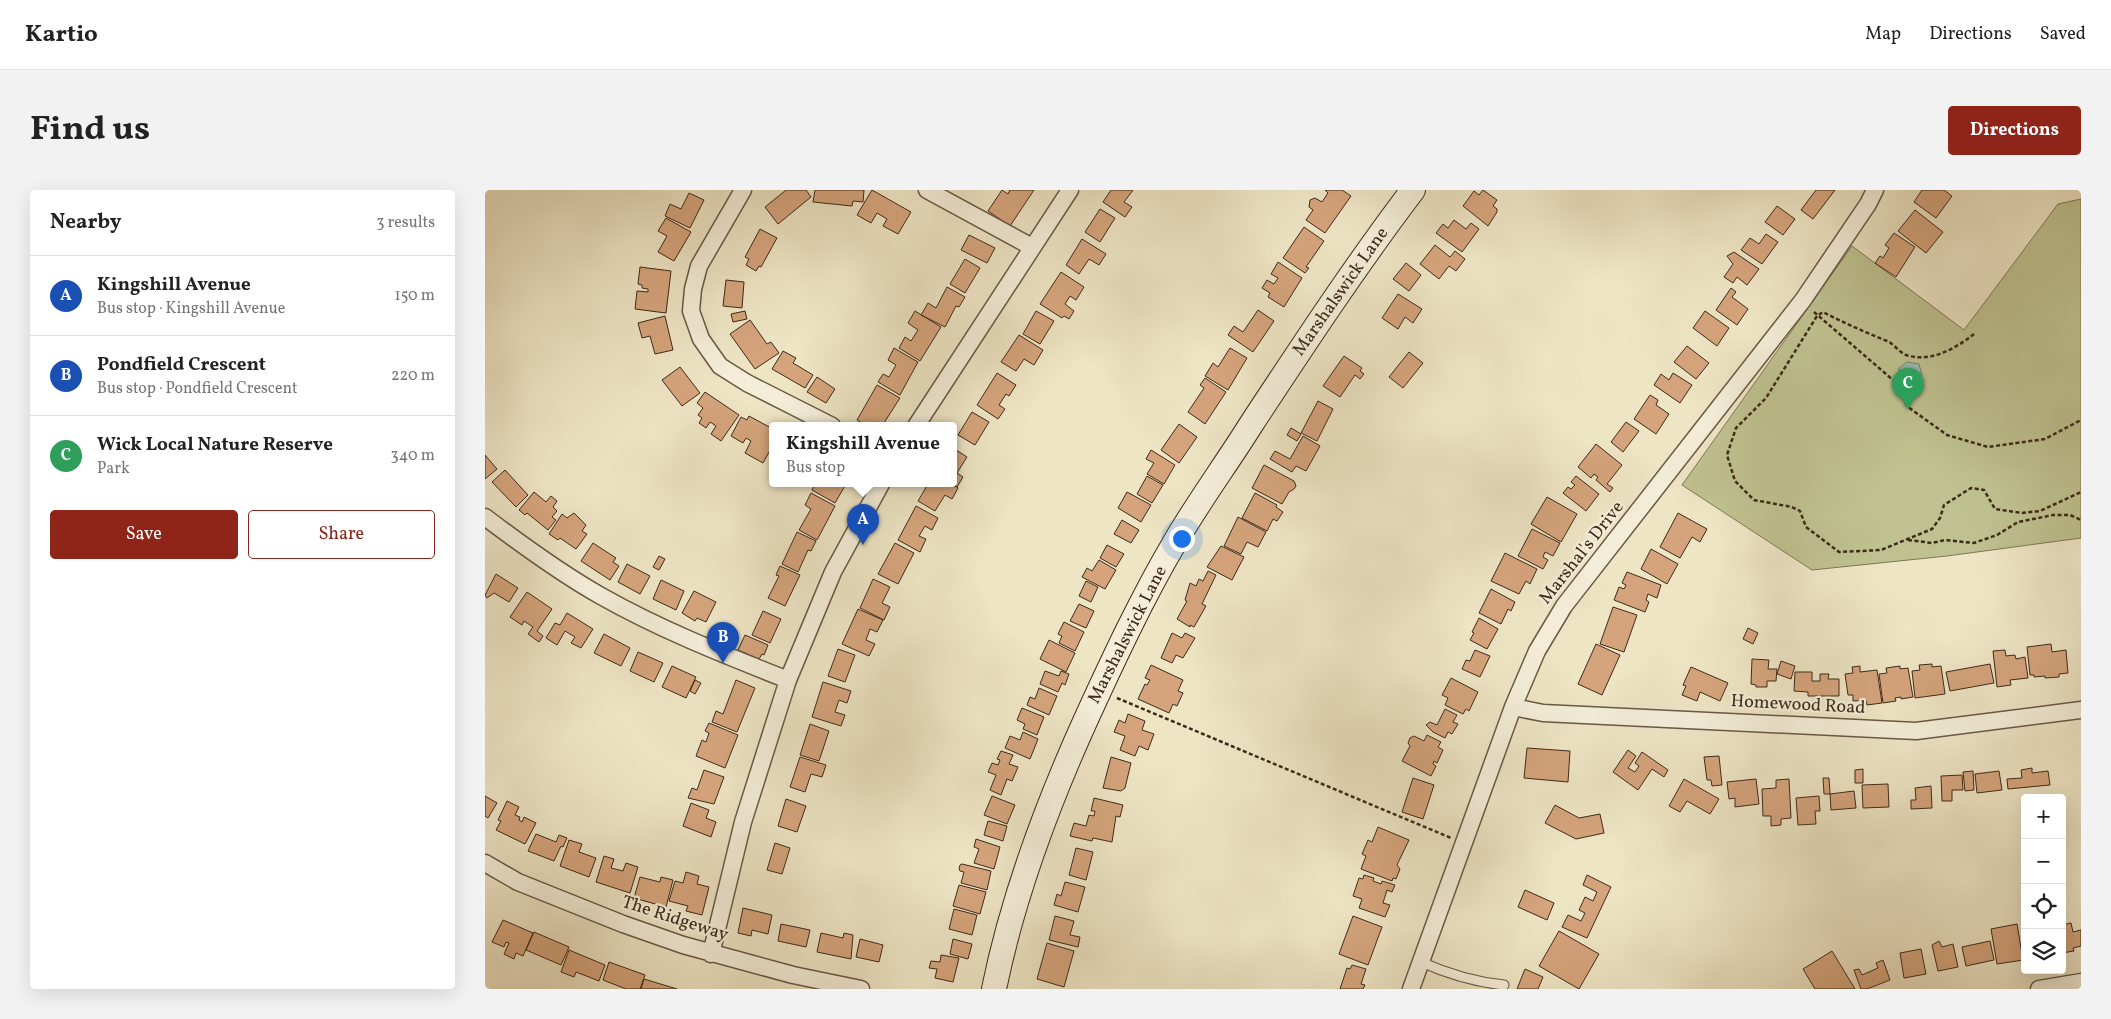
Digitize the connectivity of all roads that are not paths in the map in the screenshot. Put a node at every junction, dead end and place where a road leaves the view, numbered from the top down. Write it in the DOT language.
graph roads {
  1 [pos="743,190"];
  2 [pos="927,190"];
  3 [pos="1070,190"];
  4 [pos="1413,190"];
  5 [pos="1875,190"];
  6 [pos="1032,247"];
  7 [pos="824,422"];
  8 [pos="919,422"];
  9 [pos="879,487"];
  10 [pos="485,517"];
  11 [pos="788,680"];
  12 [pos="1513,707"];
  13 [pos="2081,710"];
  14 [pos="485,862"];
  15 [pos="711,954"];
  16 [pos="1421,962"];
  17 [pos="2081,982"];
  18 [pos="1504,985"];
  19 [pos="861,989"];
  20 [pos="994,989"];
  21 [pos="1411,989"];
  22 [pos="2039,989"];
  1 -- 7 [label="street"];
  2 -- 6 [label="street"];
  3 -- 6 [label="street"];
  4 -- 20 [label="street, Marshalswick Lane"];
  5 -- 12 [label="street, Marshal's Drive"];
  6 -- 8 [label="street"];
  9 -- 11 [label="street"];
  10 -- 11 [label="street"];
  11 -- 15 [label="street"];
  12 -- 13 [label="street, Homewood Road"];
  12 -- 16 [label="street, Marshal's Drive"];
  14 -- 15 [label="street, The Ridgeway"];
  15 -- 19 [label="street, The Ridgeway"];
  16 -- 18 [label="lane"];
  16 -- 21 [label="street, Marshal's Drive"];
  17 -- 22 [label="street"];
}
